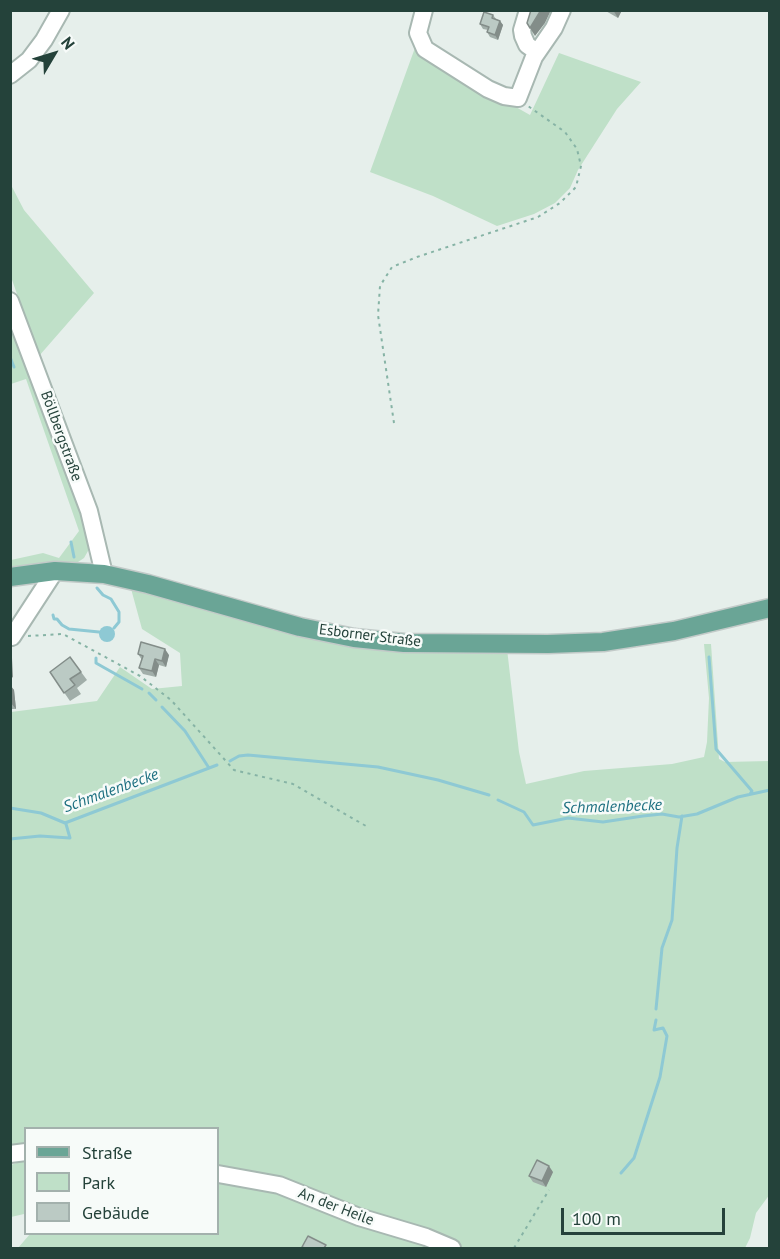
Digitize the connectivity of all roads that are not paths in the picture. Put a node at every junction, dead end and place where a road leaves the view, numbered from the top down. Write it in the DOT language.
graph roads {
  1 [pos="61,10"];
  2 [pos="424,10"];
  3 [pos="528,10"];
  4 [pos="562,10"];
  5 [pos="537,52"];
  6 [pos="10,75"];
  7 [pos="10,301"];
  8 [pos="55,571"];
  9 [pos="104,574"];
  10 [pos="10,577"];
  11 [pos="770,608"];
  12 [pos="12,637"];
  13 [pos="219,1174"];
  14 [pos="452,1248"];
  1 -- 6 [label="street"];
  2 -- 5 [label="street"];
  3 -- 5 [label="street"];
  4 -- 5 [label="street"];
  7 -- 9 [label="street, Böllbergstraße"];
  8 -- 9 [label="main road, Esborner Straße"];
  8 -- 10 [label="main road, Esborner Straße"];
  8 -- 12 [label="street"];
  9 -- 11 [label="main road, Esborner Straße"];
  13 -- 14 [label="street, An der Heile"];
}
